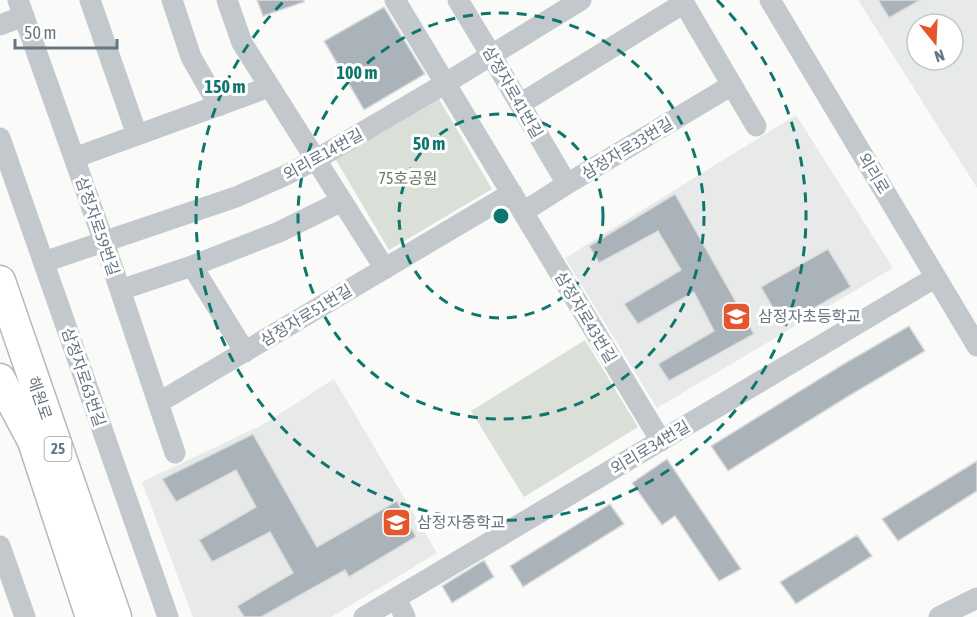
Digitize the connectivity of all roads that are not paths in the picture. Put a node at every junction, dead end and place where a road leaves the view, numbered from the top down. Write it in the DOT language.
graph roads {
  1 [pos="90,0"];
  2 [pos="172,0"];
  3 [pos="227,0"];
  4 [pos="395,0"];
  5 [pos="458,0"];
  6 [pos="581,0"];
  7 [pos="770,0"];
  8 [pos="683,2"];
  9 [pos="21,8"];
  10 [pos="0,25"];
  11 [pos="492,55"];
  12 [pos="446,83"];
  13 [pos="732,85"];
  14 [pos="269,87"];
  15 [pos="520,104"];
  16 [pos="219,106"];
  17 [pos="756,126"];
  18 [pos="137,135"];
  19 [pos="0,138"];
  20 [pos="74,158"];
  21 [pos="315,160"];
  22 [pos="567,184"];
  23 [pos="512,193"];
  24 [pos="342,201"];
  25 [pos="524,212"];
  26 [pos="104,242"];
  27 [pos="44,262"];
  28 [pos="192,266"];
  29 [pos="385,269"];
  30 [pos="936,277"];
  31 [pos="0,281"];
  32 [pos="120,290"];
  33 [pos="0,341"];
  34 [pos="977,346"];
  35 [pos="245,352"];
  36 [pos="0,380"];
  37 [pos="158,403"];
  38 [pos="661,441"];
  39 [pos="34,443"];
  40 [pos="175,453"];
  41 [pos="0,546"];
  42 [pos="977,598"];
  43 [pos="400,608"];
  44 [pos="25,617"];
  45 [pos="92,617"];
  46 [pos="116,617"];
  47 [pos="168,617"];
  48 [pos="364,617"];
  49 [pos="939,617"];
  1 -- 18 [label="street"];
  2 -- 16 [label="street"];
  3 -- 14 [label="street"];
  4 -- 12 [label="street, 삼정자로43번길"];
  5 -- 11 [label="street, 삼정자로41번길"];
  6 -- 11 [label="street, 외리로14번길"];
  7 -- 30 [label="street, 외리로"];
  8 -- 13 [label="street"];
  8 -- 15 [label="street"];
  9 -- 10 [label="street"];
  9 -- 20 [label="street, 삼정자로59번길"];
  11 -- 12 [label="street, 외리로14번길"];
  11 -- 15 [label="street, 삼정자로41번길"];
  12 -- 21 [label="street, 외리로14번길"];
  12 -- 23 [label="street, 삼정자로43번길"];
  13 -- 17 [label="street"];
  13 -- 22 [label="street, 삼정자로33번길"];
  14 -- 16 [label="street"];
  14 -- 21 [label="street"];
  15 -- 22 [label="street, 삼정자로41번길"];
  16 -- 18 [label="street"];
  18 -- 20 [label="street"];
  19 -- 27 [label="street, 삼정자로63번길"];
  20 -- 26 [label="street, 삼정자로59번길"];
  21 -- 24 [label="street"];
  21 -- 26 [label="street, 외리로14번길"];
  22 -- 25 [label="street, 삼정자로33번길"];
  23 -- 25 [label="street, 삼정자로43번길"];
  23 -- 29 [label="street"];
  24 -- 28 [label="street"];
  24 -- 29 [label="street"];
  25 -- 38 [label="street, 삼정자로43번길"];
  26 -- 27 [label="street, 외리로14번길"];
  26 -- 32 [label="street, 삼정자로59번길"];
  27 -- 47 [label="street, 삼정자로63번길"];
  28 -- 32 [label="street"];
  28 -- 35 [label="street"];
  29 -- 35 [label="street, 삼정자로51번길"];
  30 -- 34 [label="street, 외리로"];
  30 -- 38 [label="street, 외리로34번길"];
  31 -- 46 [label="highway, 해원로 / 25"];
  32 -- 37 [label="street, 삼정자로59번길"];
  33 -- 39 [label="highway, 해원로 / 25"];
  35 -- 37 [label="street, 삼정자로51번길"];
  36 -- 39 [label="highway"];
  37 -- 40 [label="street, 삼정자로59번길"];
  38 -- 43 [label="street, 외리로34번길"];
  39 -- 45 [label="highway, 해원로 / 25"];
  41 -- 44 [label="street"];
  42 -- 49 [label="street"];
  43 -- 48 [label="street, 외리로34번길"];
}
